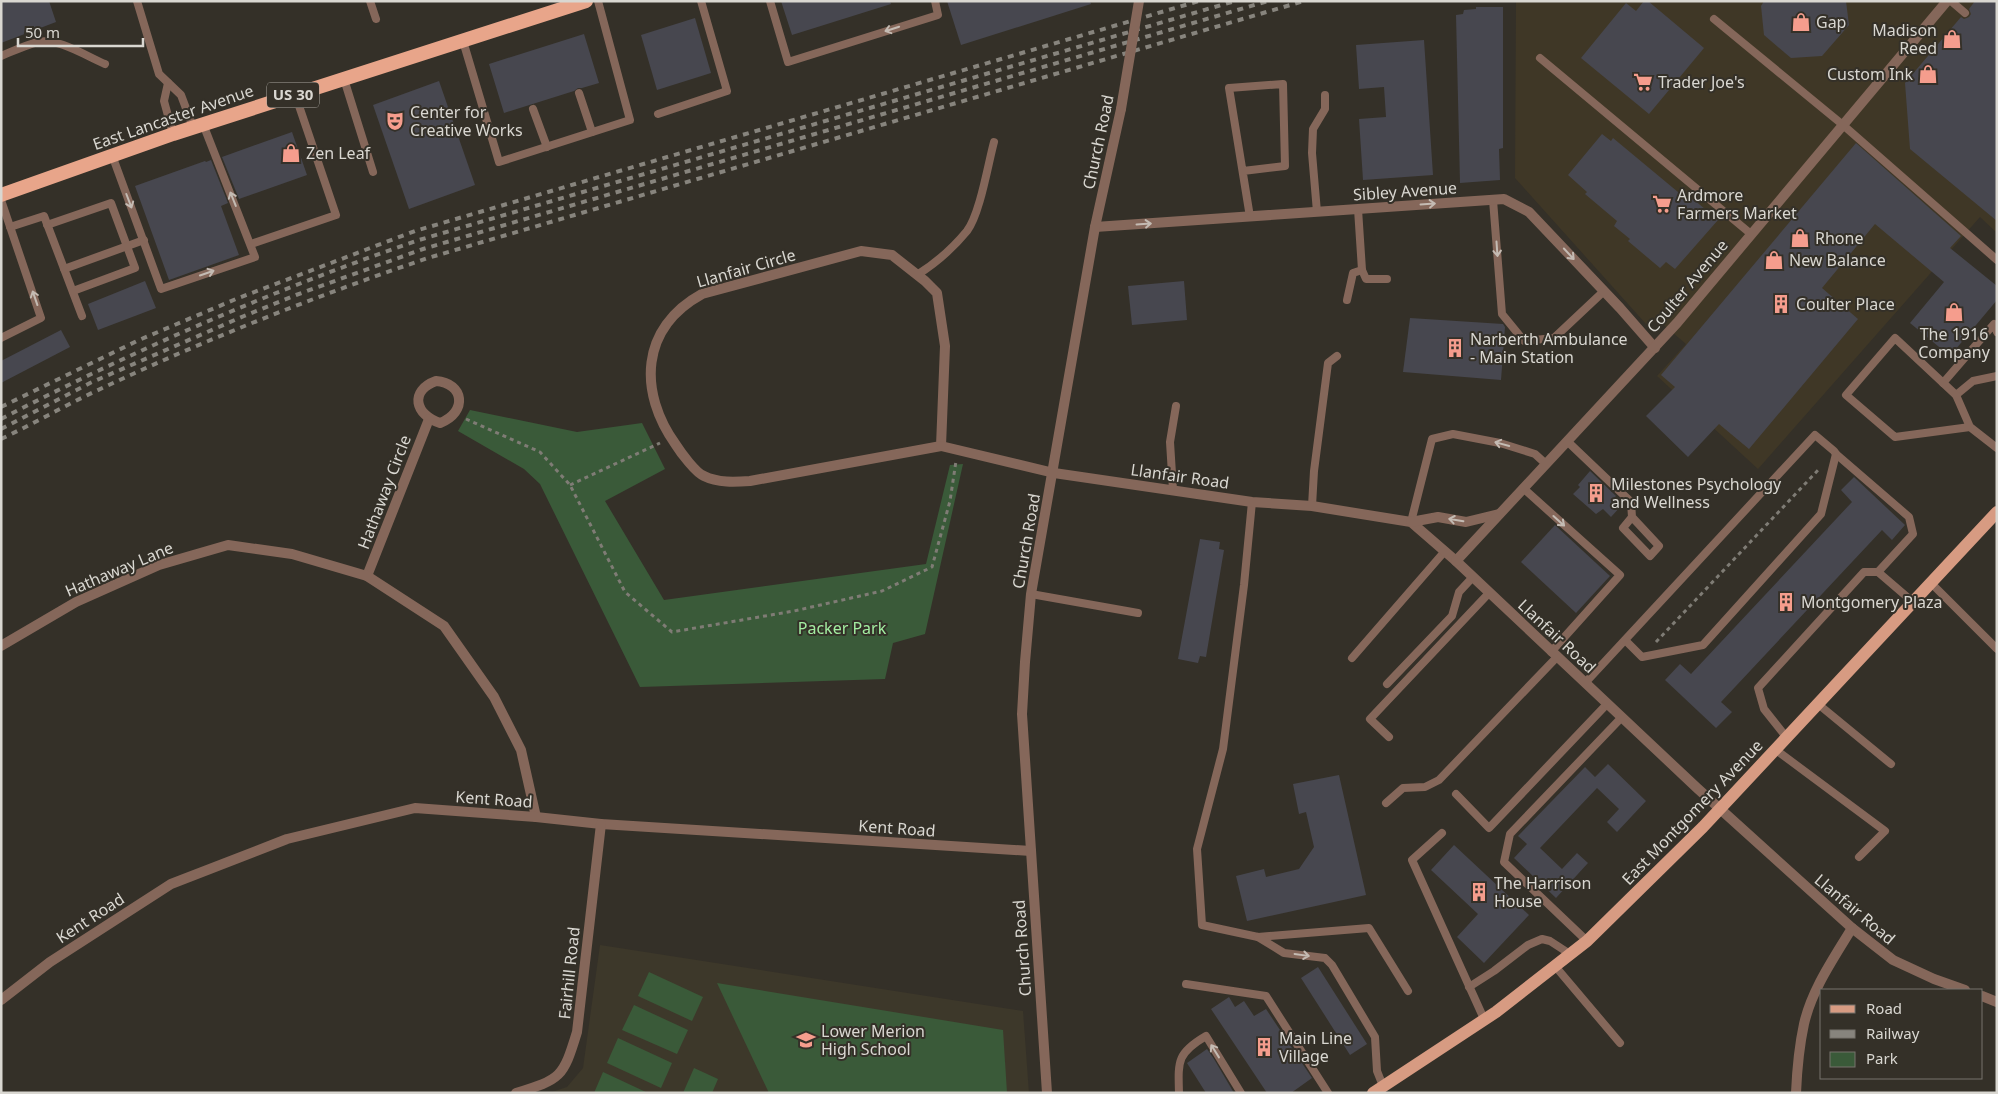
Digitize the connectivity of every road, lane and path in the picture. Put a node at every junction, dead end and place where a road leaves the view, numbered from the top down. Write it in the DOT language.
graph roads {
  1 [pos="137,1"];
  2 [pos="370,1"];
  3 [pos="586,1"];
  4 [pos="598,1"];
  5 [pos="701,1"];
  6 [pos="770,1"];
  7 [pos="935,1"];
  8 [pos="1139,1"];
  9 [pos="1946,1"];
  10 [pos="1951,1"];
  11 [pos="1965,13"];
  12 [pos="376,19"];
  13 [pos="1714,20"];
  14 [pos="463,41"];
  15 [pos="1,56"];
  16 [pos="1540,58"];
  17 [pos="105,64"];
  18 [pos="344,79"];
  19 [pos="168,83"];
  20 [pos="579,93"];
  21 [pos="295,94"];
  22 [pos="1325,95"];
  23 [pos="533,109"];
  24 [pos="658,114"];
  25 [pos="1844,125"];
  26 [pos="198,126"];
  27 [pos="592,132"];
  28 [pos="172,134"];
  29 [pos="994,142"];
  30 [pos="547,147"];
  31 [pos="112,155"];
  32 [pos="1243,171"];
  33 [pos="373,172"];
  34 [pos="1,195"];
  35 [pos="1,200"];
  36 [pos="1493,200"];
  37 [pos="1358,209"];
  38 [pos="1317,212"];
  39 [pos="1250,217"];
  40 [pos="47,225"];
  41 [pos="10,227"];
  42 [pos="1095,227"];
  43 [pos="1751,234"];
  44 [pos="144,240"];
  45 [pos="251,244"];
  46 [pos="128,246"];
  47 [pos="1997,260"];
  48 [pos="64,269"];
  49 [pos="1362,270"];
  50 [pos="918,274"];
  51 [pos="1387,279"];
  52 [pos="73,291"];
  53 [pos="1604,291"];
  54 [pos="1346,300"];
  55 [pos="82,316"];
  56 [pos="1997,332"];
  57 [pos="1,338"];
  58 [pos="1655,348"];
  59 [pos="1337,356"];
  60 [pos="1997,376"];
  61 [pos="1942,383"];
  62 [pos="1956,395"];
  63 [pos="1176,406"];
  64 [pos="455,413"];
  65 [pos="429,419"];
  66 [pos="1970,427"];
  67 [pos="670,438"];
  68 [pos="1567,442"];
  69 [pos="941,446"];
  70 [pos="1997,448"];
  71 [pos="957,450"];
  72 [pos="1835,453"];
  73 [pos="1546,464"];
  74 [pos="1054,473"];
  75 [pos="570,485"];
  76 [pos="1523,488"];
  77 [pos="1173,490"];
  78 [pos="1252,502"];
  79 [pos="1312,506"];
  80 [pos="1997,512"];
  81 [pos="1500,514"];
  82 [pos="1632,517"];
  83 [pos="1411,522"];
  84 [pos="1445,551"];
  85 [pos="1456,561"];
  86 [pos="1878,572"];
  87 [pos="367,576"];
  88 [pos="1472,578"];
  89 [pos="1931,583"];
  90 [pos="1489,593"];
  91 [pos="1031,594"];
  92 [pos="1913,602"];
  93 [pos="1138,613"];
  94 [pos="1625,640"];
  95 [pos="1,646"];
  96 [pos="1997,649"];
  97 [pos="1554,654"];
  98 [pos="1642,657"];
  99 [pos="1352,658"];
  100 [pos="1585,683"];
  101 [pos="1387,684"];
  102 [pos="1607,704"];
  103 [pos="1818,704"];
  104 [pos="1622,717"];
  105 [pos="1389,737"];
  106 [pos="1787,738"];
  107 [pos="1776,750"];
  108 [pos="1891,764"];
  109 [pos="1456,794"];
  110 [pos="1386,803"];
  111 [pos="1720,810"];
  112 [pos="536,817"];
  113 [pos="601,824"];
  114 [pos="1442,833"];
  115 [pos="1031,851"];
  116 [pos="1859,857"];
  117 [pos="1852,928"];
  118 [pos="1258,937"];
  119 [pos="1587,941"];
  120 [pos="1570,954"];
  121 [pos="1555,966"];
  122 [pos="1186,984"];
  123 [pos="1469,987"];
  124 [pos="1962,989"];
  125 [pos="1408,990"];
  126 [pos="1983,996"];
  127 [pos="1,1000"];
  128 [pos="1997,1002"];
  129 [pos="1484,1019"];
  130 [pos="1620,1043"];
  131 [pos="1378,1089"];
  132 [pos="516,1093"];
  133 [pos="1047,1093"];
  134 [pos="1179,1093"];
  135 [pos="1241,1093"];
  136 [pos="1328,1093"];
  137 [pos="1796,1093"];
  1 -- 19 [label="lane"];
  2 -- 12 [label="lane"];
  3 -- 14 [label="highway, East Lancaster Avenue / US 30"];
  4 -- 27 [label="lane"];
  5 -- 24 [label="lane"];
  7 -- 6 [label="lane, one-way"];
  8 -- 42 [label="street, Church Road, bridge"];
  9 -- 25 [label="street, Coulter Avenue"];
  10 -- 11 [label="lane"];
  13 -- 25 [label="lane"];
  14 -- 18 [label="highway, East Lancaster Avenue / US 30"];
  14 -- 30 [label="lane"];
  15 -- 17 [label="lane"];
  16 -- 43 [label="lane"];
  18 -- 21 [label="highway, East Lancaster Avenue / US 30"];
  18 -- 33 [label="lane"];
  19 -- 26 [label="lane"];
  19 -- 28 [label="lane"];
  20 -- 27 [label="lane"];
  21 -- 26 [label="highway, East Lancaster Avenue / US 30"];
  21 -- 45 [label="lane"];
  22 -- 38 [label="lane"];
  23 -- 30 [label="lane"];
  25 -- 43 [label="street, Coulter Avenue"];
  25 -- 47 [label="lane"];
  26 -- 28 [label="highway, East Lancaster Avenue / US 30"];
  45 -- 26 [label="lane, one-way"];
  27 -- 30 [label="lane"];
  28 -- 31 [label="highway, East Lancaster Avenue / US 30"];
  29 -- 50 [label="lane"];
  31 -- 34 [label="highway, East Lancaster Avenue / US 30"];
  31 -- 44 [label="lane, one-way"];
  32 -- 32 [label="lane"];
  32 -- 39 [label="lane"];
  35 -- 41 [label="lane"];
  37 -- 36 [label="street, Sibley Avenue, one-way"];
  36 -- 53 [label="street, Sibley Avenue, one-way"];
  36 -- 53 [label="lane, one-way"];
  37 -- 38 [label="street, Sibley Avenue"];
  37 -- 49 [label="lane"];
  38 -- 39 [label="street, Sibley Avenue"];
  42 -- 39 [label="street, Sibley Avenue, one-way"];
  40 -- 41 [label="lane"];
  40 -- 46 [label="lane"];
  40 -- 48 [label="lane"];
  57 -- 41 [label="lane, one-way"];
  42 -- 74 [label="street, Church Road"];
  43 -- 58 [label="street, Coulter Avenue"];
  44 -- 45 [label="lane, one-way"];
  44 -- 46 [label="lane"];
  46 -- 48 [label="lane"];
  46 -- 52 [label="lane"];
  48 -- 52 [label="lane"];
  49 -- 51 [label="lane"];
  49 -- 54 [label="lane"];
  50 -- 67 [label="street, Llanfair Circle"];
  50 -- 69 [label="street, Llanfair Circle"];
  52 -- 55 [label="lane"];
  53 -- 58 [label="street, Sibley Avenue"];
  56 -- 61 [label="lane"];
  58 -- 68 [label="street, Coulter Avenue"];
  59 -- 79 [label="lane"];
  60 -- 62 [label="lane"];
  61 -- 62 [label="lane"];
  61 -- 66 [label="lane"];
  62 -- 66 [label="lane"];
  63 -- 77 [label="lane"];
  64 -- 65 [label="street"];
  64 -- 65 [label="street"];
  64 -- 75 [label="path"];
  65 -- 87 [label="street, Hathaway Circle"];
  66 -- 70 [label="lane"];
  67 -- 69 [label="street, Llanfair Circle"];
  67 -- 75 [label="path"];
  68 -- 73 [label="street, Coulter Avenue"];
  68 -- 82 [label="lane"];
  69 -- 71 [label="street, Llanfair Circle"];
  71 -- 74 [label="street, Llanfair Circle"];
  71 -- 75 [label="path"];
  72 -- 86 [label="lane"];
  72 -- 94 [label="lane"];
  72 -- 98 [label="path"];
  72 -- 98 [label="lane"];
  73 -- 76 [label="street, Coulter Avenue"];
  73 -- 83 [label="lane, one-way"];
  74 -- 77 [label="street, Llanfair Road"];
  74 -- 91 [label="street, Church Road"];
  76 -- 81 [label="street, Coulter Avenue"];
  76 -- 97 [label="lane, one-way"];
  77 -- 78 [label="street, Llanfair Road"];
  78 -- 79 [label="street, Llanfair Road"];
  78 -- 118 [label="lane"];
  79 -- 83 [label="street, Llanfair Road"];
  80 -- 89 [label="main road, East Montgomery Avenue"];
  81 -- 83 [label="street, one-way"];
  81 -- 85 [label="street, Coulter Avenue"];
  82 -- 82 [label="lane"];
  83 -- 84 [label="street, Llanfair Road"];
  84 -- 85 [label="street, Llanfair Road"];
  84 -- 99 [label="lane"];
  85 -- 88 [label="street, Llanfair Road"];
  86 -- 92 [label="lane"];
  86 -- 106 [label="lane"];
  87 -- 95 [label="street, Hathaway Lane"];
  87 -- 112 [label="street, Hathaway Lane"];
  88 -- 90 [label="street, Llanfair Road"];
  88 -- 101 [label="lane"];
  89 -- 92 [label="main road, East Montgomery Avenue"];
  89 -- 96 [label="lane"];
  90 -- 97 [label="street, Llanfair Road"];
  90 -- 105 [label="lane"];
  91 -- 93 [label="lane"];
  91 -- 115 [label="street, Church Road"];
  92 -- 103 [label="main road, East Montgomery Avenue"];
  94 -- 98 [label="lane"];
  94 -- 100 [label="lane"];
  97 -- 100 [label="street, Llanfair Road"];
  97 -- 110 [label="lane"];
  100 -- 102 [label="street, Llanfair Road"];
  102 -- 104 [label="street, Llanfair Road"];
  102 -- 109 [label="lane"];
  103 -- 106 [label="main road, East Montgomery Avenue"];
  103 -- 108 [label="lane"];
  104 -- 111 [label="street, Llanfair Road"];
  104 -- 119 [label="lane"];
  106 -- 107 [label="main road, East Montgomery Avenue"];
  107 -- 111 [label="main road, East Montgomery Avenue"];
  107 -- 116 [label="lane"];
  111 -- 117 [label="street, Llanfair Road"];
  111 -- 119 [label="main road, East Montgomery Avenue"];
  112 -- 113 [label="street, Kent Road"];
  112 -- 127 [label="street, Kent Road"];
  113 -- 115 [label="street, Kent Road"];
  113 -- 132 [label="street, Fairhill Road"];
  114 -- 123 [label="lane"];
  115 -- 133 [label="street, Church Road"];
  117 -- 124 [label="street, Llanfair Road"];
  117 -- 137 [label="street"];
  118 -- 125 [label="lane"];
  118 -- 131 [label="lane, one-way"];
  119 -- 120 [label="main road, East Montgomery Avenue"];
  120 -- 121 [label="main road, East Montgomery Avenue"];
  120 -- 123 [label="lane"];
  121 -- 129 [label="main road, East Montgomery Avenue"];
  121 -- 130 [label="lane"];
  122 -- 136 [label="lane"];
  123 -- 129 [label="lane"];
  126 -- 128 [label="street"];
  129 -- 131 [label="main road, East Montgomery Avenue"];
  135 -- 134 [label="lane, one-way"];
}
